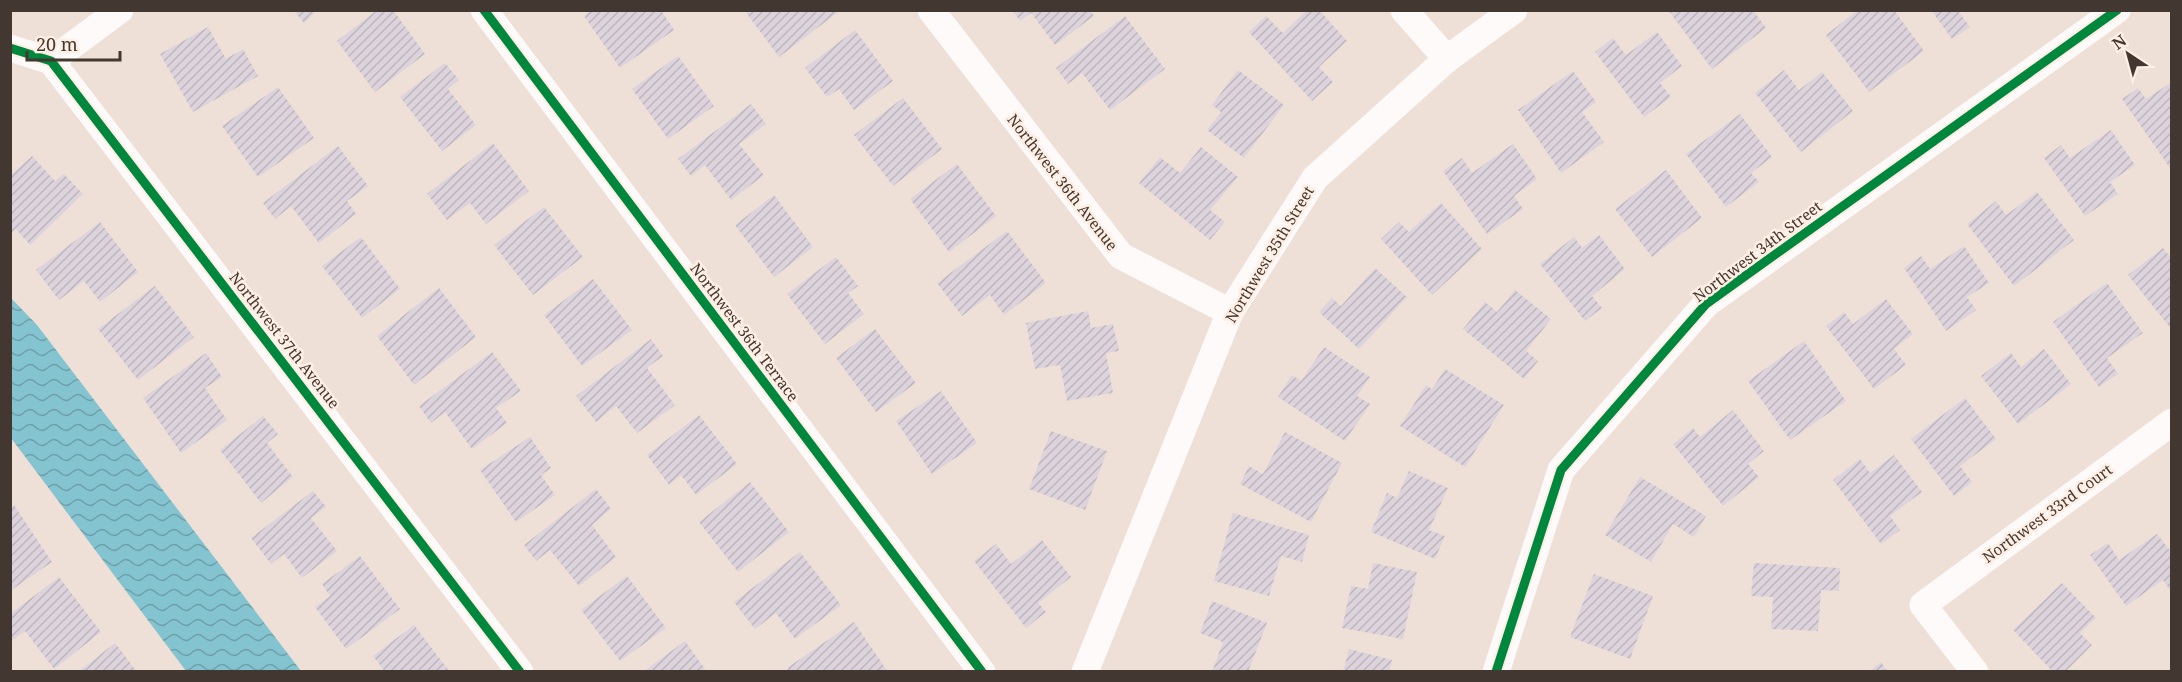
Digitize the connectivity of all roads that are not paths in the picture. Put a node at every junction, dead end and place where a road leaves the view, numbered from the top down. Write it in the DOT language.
graph roads {
  1 [pos="120,10"];
  2 [pos="484,10"];
  3 [pos="931,10"];
  4 [pos="1404,10"];
  5 [pos="1514,10"];
  6 [pos="2117,10"];
  7 [pos="10,48"];
  8 [pos="1447,59"];
  9 [pos="51,61"];
  10 [pos="1230,312"];
  11 [pos="2172,422"];
  12 [pos="520,672"];
  13 [pos="982,672"];
  14 [pos="1085,672"];
  15 [pos="1496,672"];
  16 [pos="1975,672"];
  1 -- 9 [label="street"];
  2 -- 13 [label="street, Northwest 36th Terrace"];
  3 -- 10 [label="street, Northwest 36th Avenue"];
  4 -- 8 [label="street"];
  5 -- 8 [label="street, Northwest 35th Street"];
  6 -- 15 [label="street, Northwest 34th Street"];
  7 -- 9 [label="street"];
  8 -- 10 [label="street, Northwest 35th Street"];
  9 -- 12 [label="street, Northwest 37th Avenue"];
  10 -- 14 [label="street, Northwest 35th Street"];
  11 -- 16 [label="street, Northwest 33rd Court"];
}
